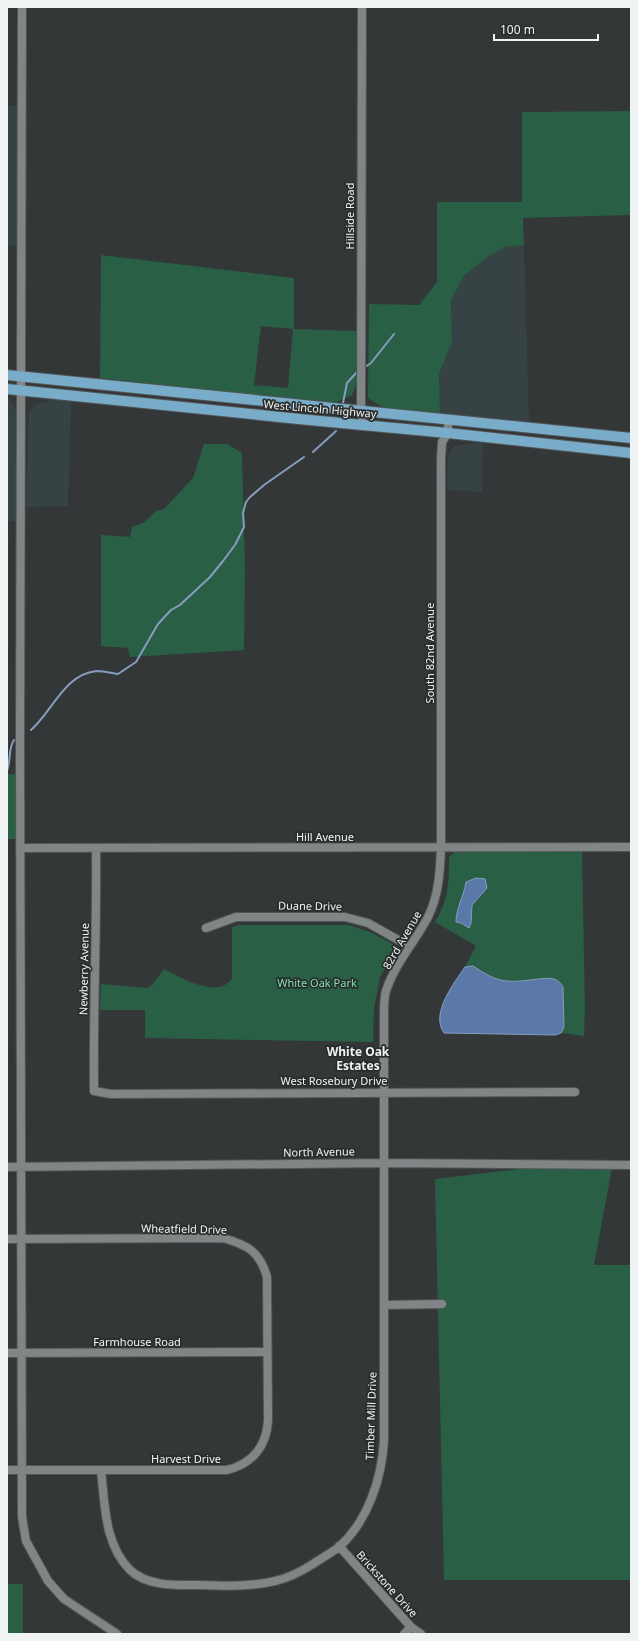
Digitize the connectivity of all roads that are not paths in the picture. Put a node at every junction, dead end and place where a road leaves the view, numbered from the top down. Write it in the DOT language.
graph roads {
  1 [pos="22,7"];
  2 [pos="362,7"];
  3 [pos="7,375"];
  4 [pos="21,376"];
  5 [pos="7,389"];
  6 [pos="21,391"];
  7 [pos="361,412"];
  8 [pos="448,420"];
  9 [pos="363,426"];
  10 [pos="448,433"];
  11 [pos="631,438"];
  12 [pos="631,453"];
  13 [pos="631,847"];
  14 [pos="20,848"];
  15 [pos="96,848"];
  16 [pos="441,848"];
  17 [pos="206,928"];
  18 [pos="409,946"];
  19 [pos="94,1091"];
  20 [pos="384,1092"];
  21 [pos="575,1092"];
  22 [pos="384,1162"];
  23 [pos="631,1164"];
  24 [pos="7,1167"];
  25 [pos="22,1168"];
  26 [pos="7,1239"];
  27 [pos="21,1239"];
  28 [pos="442,1304"];
  29 [pos="384,1305"];
  30 [pos="267,1352"];
  31 [pos="7,1353"];
  32 [pos="21,1353"];
  33 [pos="7,1470"];
  34 [pos="21,1470"];
  35 [pos="100,1470"];
  36 [pos="339,1546"];
  37 [pos="411,1627"];
  38 [pos="117,1634"];
  39 [pos="404,1634"];
  40 [pos="420,1634"];
  1 -- 4 [label="street"];
  2 -- 7 [label="street, Hillside Road"];
  3 -- 4 [label="main road, West Lincoln Highway"];
  4 -- 6 [label="street"];
  4 -- 7 [label="main road, West Lincoln Highway"];
  5 -- 6 [label="main road, West Lincoln Highway"];
  6 -- 9 [label="main road, West Lincoln Highway"];
  6 -- 14 [label="street"];
  7 -- 8 [label="main road, West Lincoln Highway"];
  7 -- 9 [label="street, Hillside Road"];
  8 -- 10 [label="street, South 82nd Avenue"];
  8 -- 11 [label="main road, West Lincoln Highway"];
  9 -- 10 [label="main road, West Lincoln Highway"];
  10 -- 12 [label="main road, West Lincoln Highway"];
  10 -- 16 [label="street, South 82nd Avenue"];
  13 -- 16 [label="street, Hill Avenue"];
  14 -- 15 [label="street, Hill Avenue"];
  14 -- 25 [label="street"];
  15 -- 16 [label="street, Hill Avenue"];
  15 -- 19 [label="street, Newberry Avenue"];
  16 -- 18 [label="street, 82rd Avenue"];
  17 -- 18 [label="street, Duane Drive"];
  18 -- 20 [label="street, 82rd Avenue"];
  19 -- 20 [label="street, West Rosebury Drive"];
  20 -- 21 [label="street, West Rosebury Drive"];
  20 -- 22 [label="street, 82rd Avenue"];
  22 -- 23 [label="street, North Avenue"];
  22 -- 25 [label="street, North Avenue"];
  22 -- 29 [label="street, Timber Mill Drive"];
  24 -- 25 [label="street, North Avenue"];
  25 -- 27 [label="street"];
  26 -- 27 [label="street, Wheatfield Drive"];
  27 -- 30 [label="street, Wheatfield Drive"];
  27 -- 32 [label="street"];
  28 -- 29 [label="street"];
  29 -- 36 [label="street, Timber Mill Drive"];
  30 -- 32 [label="street, Farmhouse Road"];
  30 -- 35 [label="street, Harvest Drive"];
  31 -- 32 [label="street, Farmhouse Road"];
  32 -- 34 [label="street"];
  33 -- 34 [label="street, Harvest Drive"];
  34 -- 35 [label="street, Harvest Drive"];
  34 -- 38 [label="street"];
  35 -- 36 [label="street, Timber Mill Drive"];
  36 -- 37 [label="street, Brickstone Drive"];
  37 -- 39 [label="street"];
  37 -- 40 [label="street, Brickstone Drive"];
}
